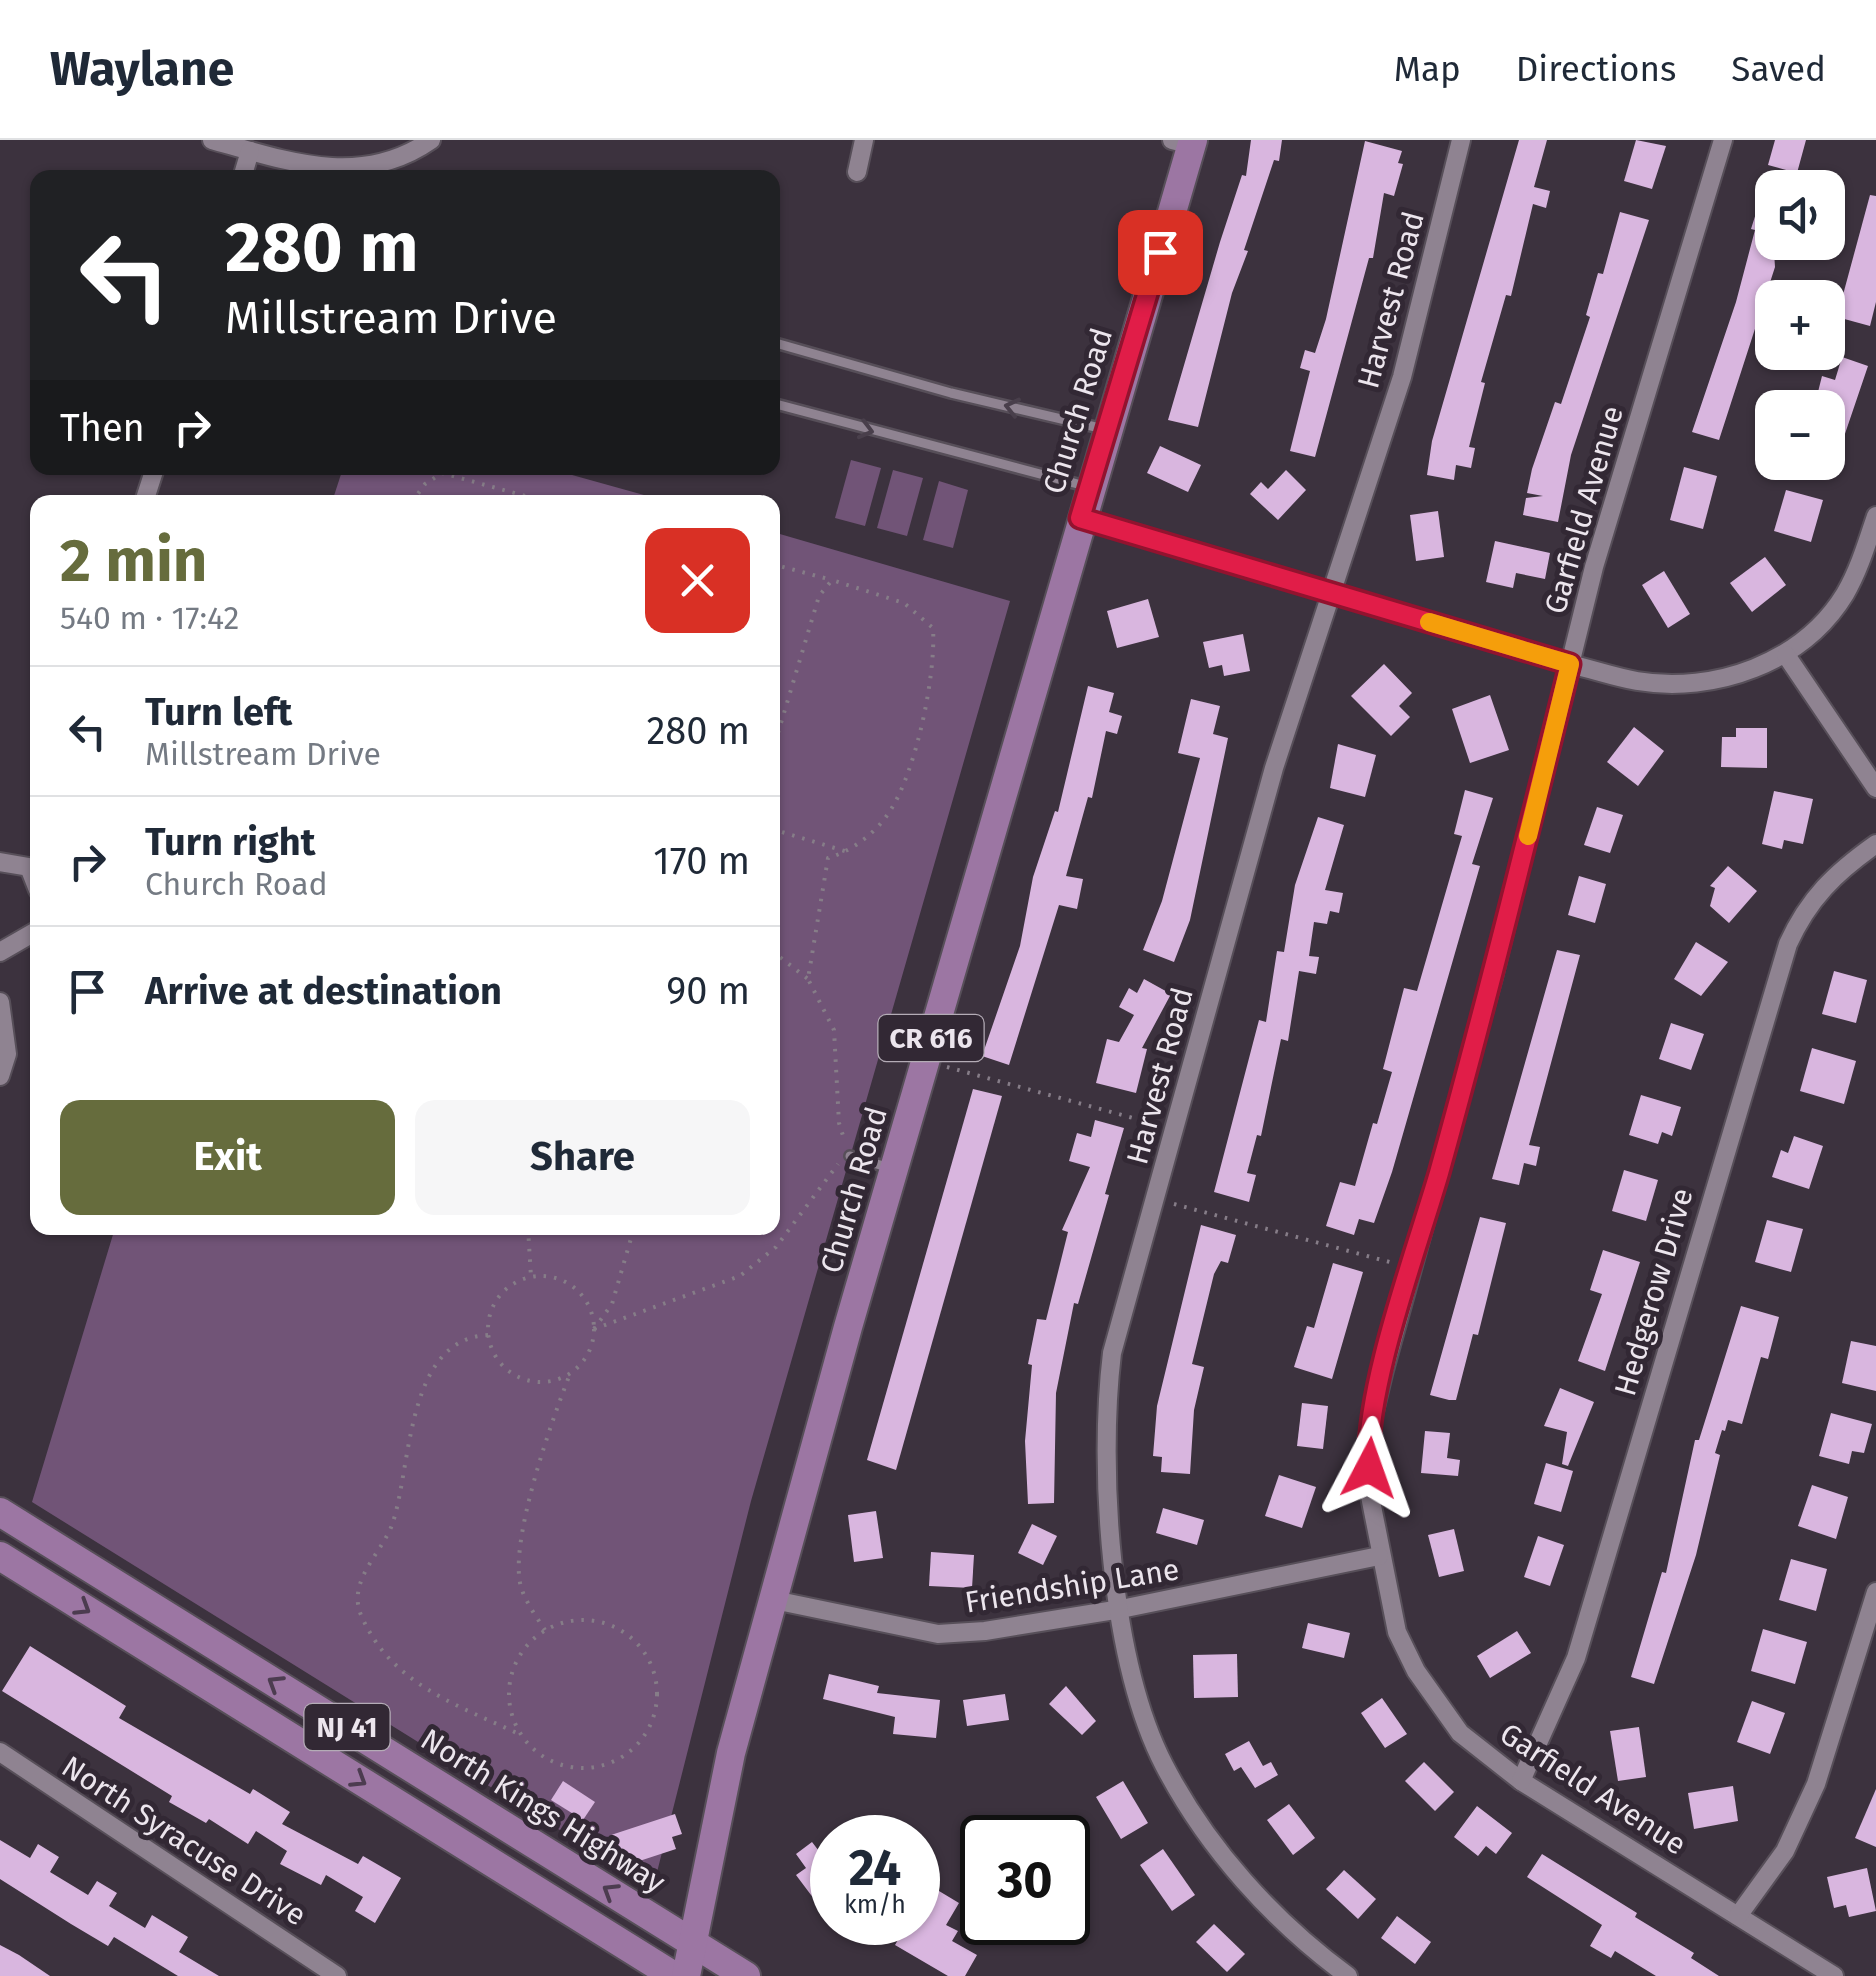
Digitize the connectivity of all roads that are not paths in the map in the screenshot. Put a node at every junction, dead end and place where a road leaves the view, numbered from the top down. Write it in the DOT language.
graph roads {
  1 [pos="212,140"];
  2 [pos="431,140"];
  3 [pos="864,140"];
  4 [pos="1461,140"];
  5 [pos="1723,140"];
  6 [pos="1186,142"];
  7 [pos="250,151"];
  8 [pos="244,170"];
  9 [pos="345,170"];
  10 [pos="354,170"];
  11 [pos="857,172"];
  12 [pos="780,344"];
  13 [pos="780,405"];
  14 [pos="1106,430"];
  15 [pos="1089,488"];
  16 [pos="1876,516"];
  17 [pos="1080,518"];
  18 [pos="1868,567"];
  19 [pos="1330,592"];
  20 [pos="1786,655"];
  21 [pos="1570,664"];
  22 [pos="1876,788"];
  23 [pos="1876,844"];
  24 [pos="0,862"];
  25 [pos="30,869"];
  26 [pos="30,935"];
  27 [pos="0,952"];
  28 [pos="0,1002"];
  29 [pos="0,1076"];
  30 [pos="850,1156"];
  31 [pos="893,1168"];
  32 [pos="0,1512"];
  33 [pos="0,1556"];
  34 [pos="1379,1556"];
  35 [pos="1876,1592"];
  36 [pos="774,1600"];
  37 [pos="1121,1609"];
  38 [pos="0,1752"];
  39 [pos="1521,1780"];
  40 [pos="1738,1916"];
  41 [pos="693,1943"];
  42 [pos="337,1976"];
  43 [pos="674,1976"];
  44 [pos="686,1976"];
  45 [pos="746,1976"];
  46 [pos="1348,1976"];
  47 [pos="1834,1976"];
  1 -- 7 [label="street"];
  2 -- 10 [label="street"];
  3 -- 11 [label="street"];
  4 -- 19 [label="street, Harvest Road"];
  5 -- 21 [label="street, Garfield Avenue"];
  6 -- 14 [label="main road, Church Road / CR 616"];
  7 -- 8 [label="street"];
  7 -- 9 [label="street"];
  14 -- 12 [label="lane, one-way"];
  13 -- 15 [label="lane, one-way"];
  14 -- 15 [label="main road, Church Road / CR 616"];
  15 -- 17 [label="main road, Church Road / CR 616"];
  16 -- 18 [label="street"];
  17 -- 19 [label="street"];
  17 -- 31 [label="main road, Church Road / CR 616"];
  18 -- 20 [label="street"];
  19 -- 21 [label="street"];
  19 -- 37 [label="street, Harvest Road"];
  20 -- 21 [label="street"];
  20 -- 22 [label="street"];
  21 -- 34 [label="street, Garfield Avenue"];
  23 -- 39 [label="street, Hedgerow Drive"];
  24 -- 25 [label="street"];
  26 -- 27 [label="street"];
  28 -- 29 [label="street"];
  30 -- 31 [label="lane"];
  31 -- 36 [label="main road, Church Road / CR 616"];
  41 -- 32 [label="main road, North Kings Highway / NJ 41, one-way"];
  33 -- 43 [label="main road, NJ 41, one-way"];
  34 -- 37 [label="street, Friendship Lane"];
  34 -- 39 [label="street, Garfield Avenue"];
  35 -- 40 [label="street"];
  36 -- 37 [label="street, Friendship Lane"];
  36 -- 41 [label="main road, Church Road / CR 616"];
  37 -- 46 [label="street, Harvest Road"];
  38 -- 42 [label="street, North Syracuse Drive"];
  39 -- 40 [label="street, Garfield Avenue"];
  40 -- 47 [label="street, Garfield Avenue"];
  41 -- 44 [label="main road, Church Road / CR 616"];
  41 -- 45 [label="main road, North Kings Highway / NJ 41"];
}
